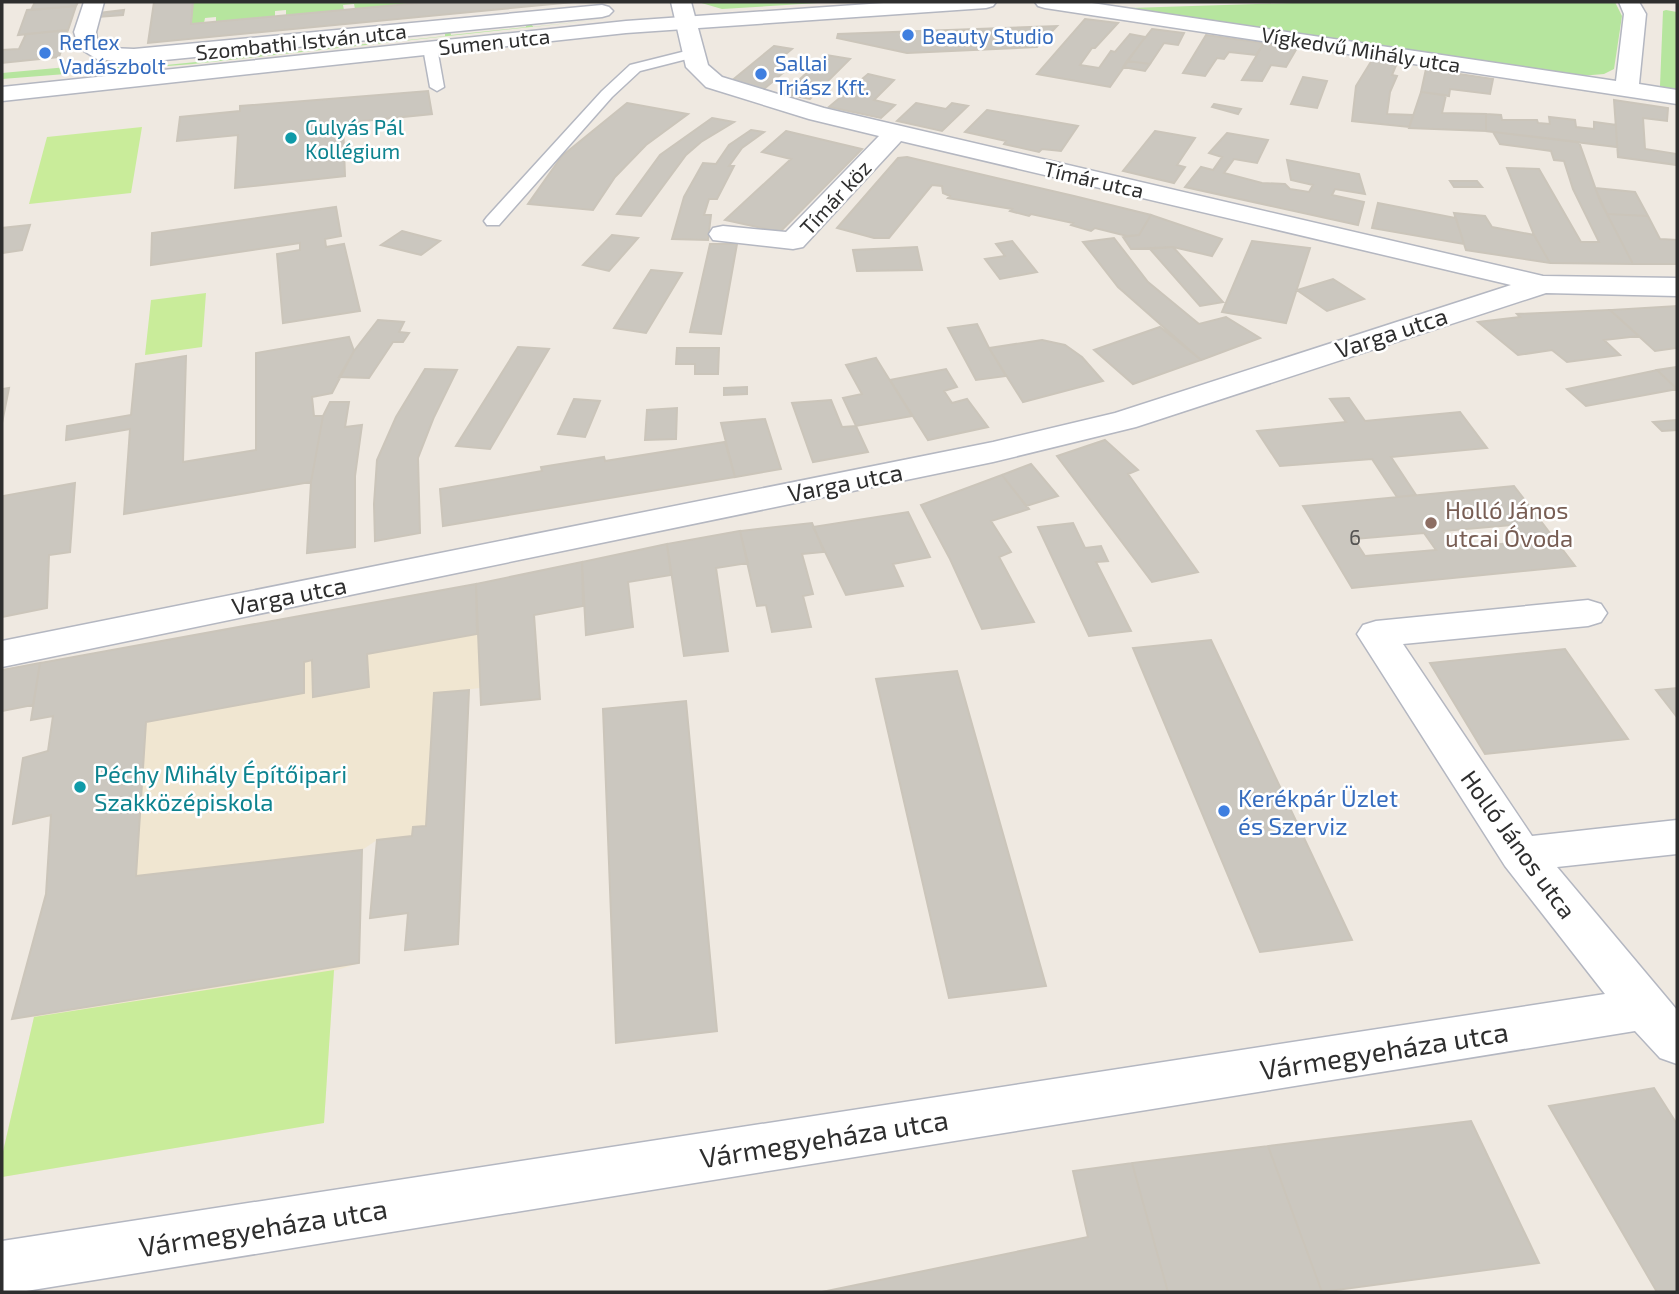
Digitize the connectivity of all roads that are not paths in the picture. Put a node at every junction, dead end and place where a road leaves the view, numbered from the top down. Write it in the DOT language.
graph roads {
  1 [pos="94,2"];
  2 [pos="986,2"];
  3 [pos="1045,2"];
  4 [pos="1629,2"];
  5 [pos="602,11"];
  6 [pos="683,12"];
  7 [pos="430,48"];
  8 [pos="694,53"];
  9 [pos="437,87"];
  10 [pos="1627,89"];
  11 [pos="2,94"];
  12 [pos="1677,97"];
  13 [pos="896,132"];
  14 [pos="493,221"];
  15 [pos="723,234"];
  16 [pos="1544,284"];
  17 [pos="1677,287"];
  18 [pos="1588,613"];
  19 [pos="2,653"];
  20 [pos="1677,837"];
  21 [pos="1521,854"];
  22 [pos="1661,1026"];
  23 [pos="2,1268"];
  1 -- 5 [label="street, Szombathi István utca"];
  2 -- 6 [label="street, Sumen utca"];
  3 -- 10 [label="street, Vígkedvű Mihály utca"];
  4 -- 10 [label="street"];
  6 -- 7 [label="street, Sumen utca"];
  6 -- 8 [label="street, Tímár utca"];
  7 -- 9 [label="lane"];
  7 -- 11 [label="street, Sumen utca"];
  8 -- 13 [label="street, Tímár utca"];
  8 -- 14 [label="lane"];
  10 -- 12 [label="street, Vígkedvű Mihály utca"];
  13 -- 15 [label="street, Tímár köz"];
  13 -- 16 [label="street, Tímár utca"];
  16 -- 17 [label="street, Varga utca"];
  16 -- 19 [label="street, Varga utca"];
  18 -- 21 [label="street, Holló János utca"];
  20 -- 21 [label="street"];
  21 -- 22 [label="street, Holló János utca"];
  22 -- 23 [label="street, Vármegyeháza utca"];
}
